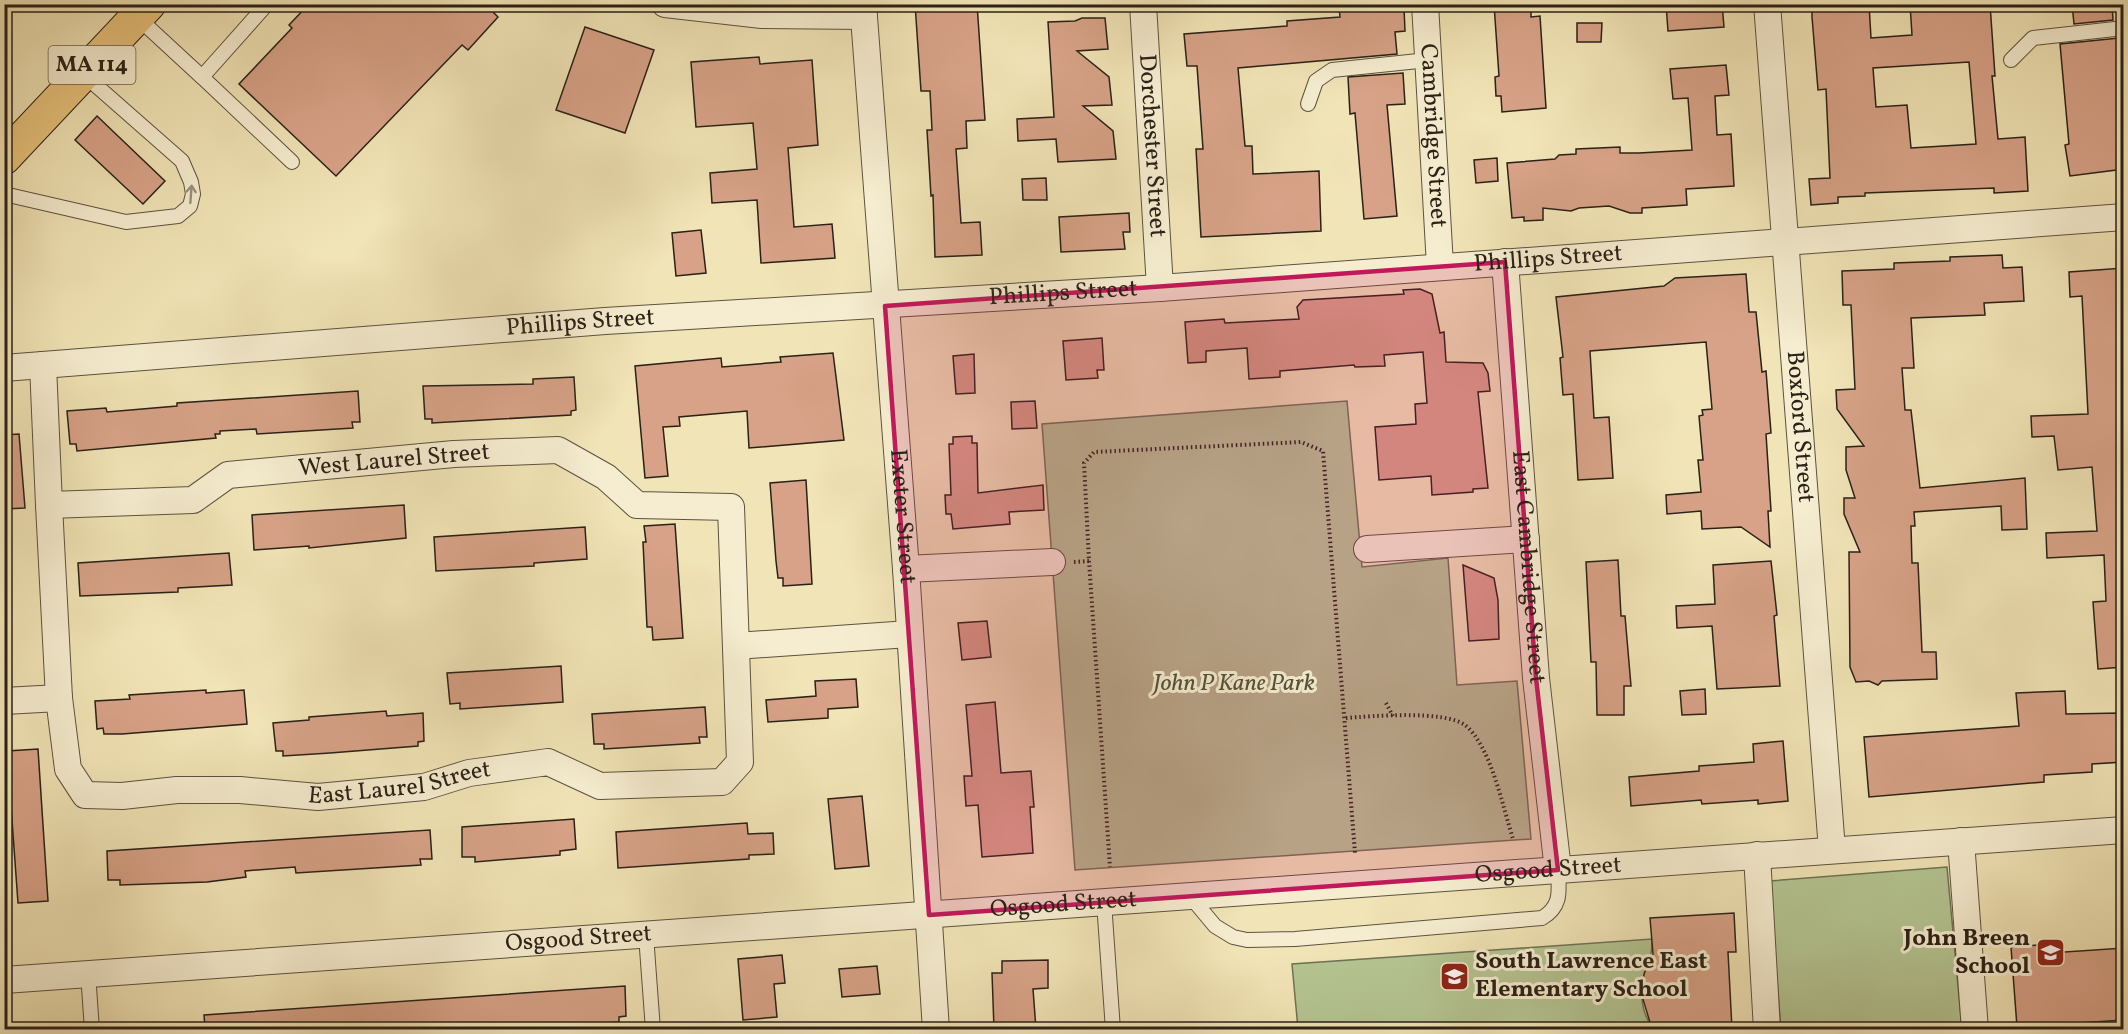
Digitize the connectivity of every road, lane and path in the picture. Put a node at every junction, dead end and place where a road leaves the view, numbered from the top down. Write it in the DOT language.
graph roads {
  1 [pos="267,4"];
  2 [pos="665,4"];
  3 [pos="1143,4"];
  4 [pos="1425,4"];
  5 [pos="1767,4"];
  6 [pos="864,10"];
  7 [pos="143,11"];
  8 [pos="2124,28"];
  9 [pos="1428,60"];
  10 [pos="2011,60"];
  11 [pos="83,74"];
  12 [pos="202,77"];
  13 [pos="10,84"];
  14 [pos="4,91"];
  15 [pos="1308,104"];
  16 [pos="4,158"];
  17 [pos="292,162"];
  18 [pos="4,194"];
  19 [pos="2124,217"];
  20 [pos="1785,242"];
  21 [pos="1505,262"];
  22 [pos="1440,266"];
  23 [pos="1160,288"];
  24 [pos="885,306"];
  25 [pos="44,365"];
  26 [pos="4,368"];
  27 [pos="50,505"];
  28 [pos="1526,539"];
  29 [pos="1367,549"];
  30 [pos="1089,561"];
  31 [pos="1052,562"];
  32 [pos="906,569"];
  33 [pos="909,634"];
  34 [pos="736,646"];
  35 [pos="59,698"];
  36 [pos="4,701"];
  37 [pos="1386,703"];
  38 [pos="1393,716"];
  39 [pos="1346,718"];
  40 [pos="2124,830"];
  41 [pos="1514,839"];
  42 [pos="1962,842"];
  43 [pos="1832,850"];
  44 [pos="1356,853"];
  45 [pos="1757,855"];
  46 [pos="1110,867"];
  47 [pos="1558,870"];
  48 [pos="1190,896"];
  49 [pos="1104,902"];
  50 [pos="929,915"];
  51 [pos="646,934"];
  52 [pos="88,973"];
  53 [pos="4,980"];
  54 [pos="92,1029"];
  55 [pos="653,1029"];
  56 [pos="936,1029"];
  57 [pos="1113,1029"];
  58 [pos="1767,1029"];
  59 [pos="1975,1029"];
  1 -- 12 [label="lane"];
  2 -- 6 [label="street"];
  3 -- 23 [label="street, Dorchester Street"];
  4 -- 9 [label="street, Cambridge Street"];
  5 -- 20 [label="street, Boxford Street"];
  6 -- 24 [label="street, Exeter Street"];
  7 -- 11 [label="main road, MA 114"];
  7 -- 12 [label="lane"];
  8 -- 10 [label="lane"];
  9 -- 15 [label="lane"];
  9 -- 22 [label="street, Cambridge Street"];
  11 -- 16 [label="main road, MA 114"];
  18 -- 11 [label="lane, one-way"];
  12 -- 17 [label="lane"];
  13 -- 14 [label="path"];
  19 -- 20 [label="street, Phillips Street"];
  20 -- 21 [label="street, Phillips Street"];
  20 -- 43 [label="street, Boxford Street"];
  21 -- 22 [label="street, Phillips Street"];
  21 -- 28 [label="street, East Cambridge Street"];
  22 -- 23 [label="street, Phillips Street"];
  23 -- 24 [label="street, Phillips Street"];
  24 -- 25 [label="street, Phillips Street"];
  24 -- 32 [label="street, Exeter Street"];
  25 -- 26 [label="street, Phillips Street"];
  25 -- 27 [label="street"];
  27 -- 34 [label="street, West Laurel Street"];
  27 -- 35 [label="street"];
  28 -- 29 [label="street"];
  28 -- 47 [label="street, East Cambridge Street"];
  30 -- 31 [label="path"];
  30 -- 39 [label="path"];
  30 -- 46 [label="path"];
  31 -- 32 [label="street"];
  32 -- 33 [label="street, Exeter Street"];
  33 -- 34 [label="street"];
  33 -- 50 [label="street, Exeter Street"];
  34 -- 35 [label="street, East Laurel Street"];
  35 -- 36 [label="street"];
  37 -- 38 [label="path"];
  38 -- 39 [label="path"];
  38 -- 41 [label="path"];
  39 -- 44 [label="path"];
  40 -- 42 [label="street, Osgood Street"];
  42 -- 43 [label="street, Osgood Street"];
  42 -- 59 [label="street"];
  43 -- 45 [label="street, Osgood Street"];
  45 -- 47 [label="street, Osgood Street"];
  45 -- 58 [label="street"];
  47 -- 48 [label="street, Osgood Street"];
  47 -- 48 [label="lane"];
  48 -- 49 [label="street, Osgood Street"];
  49 -- 50 [label="street, Osgood Street"];
  49 -- 57 [label="lane"];
  50 -- 51 [label="street, Osgood Street"];
  50 -- 56 [label="street, Exeter Street"];
  51 -- 52 [label="street, Osgood Street"];
  51 -- 55 [label="lane"];
  52 -- 53 [label="street, Osgood Street"];
  52 -- 54 [label="lane"];
}
